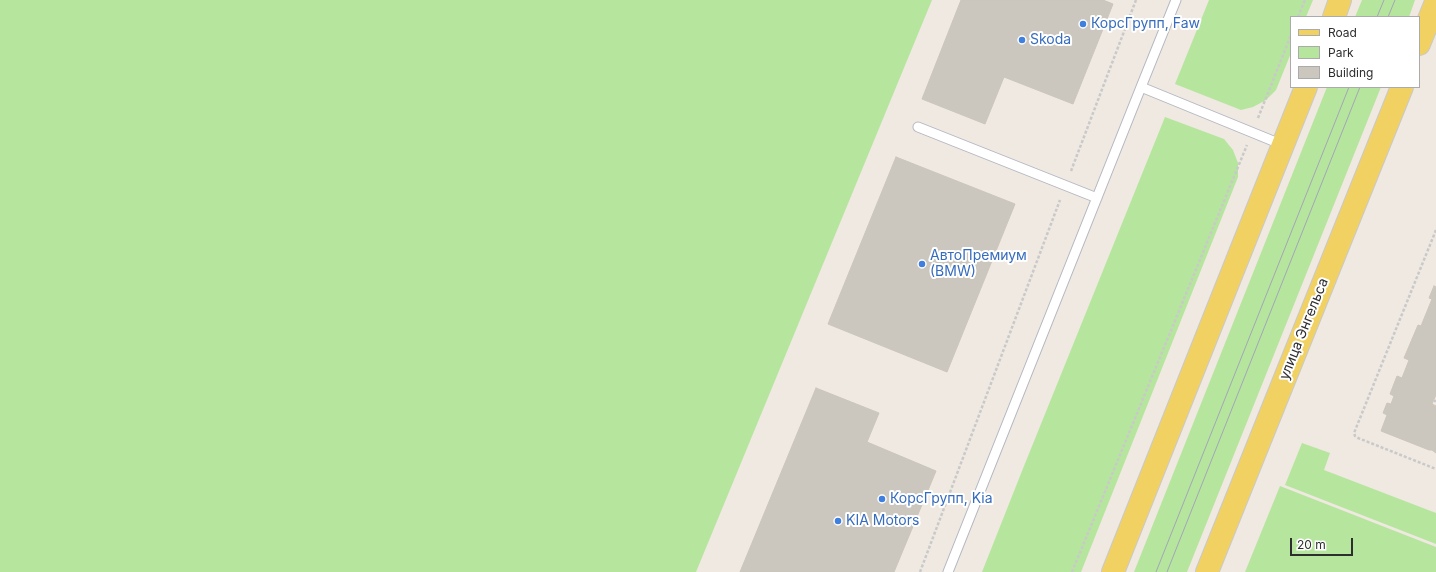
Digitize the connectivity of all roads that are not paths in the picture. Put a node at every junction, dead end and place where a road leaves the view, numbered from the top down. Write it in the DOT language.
graph roads {
  1 [pos="1176,0"];
  2 [pos="1340,0"];
  3 [pos="1436,2"];
  4 [pos="1334,16"];
  5 [pos="1420,42"];
  6 [pos="1141,87"];
  7 [pos="1306,88"];
  8 [pos="1402,88"];
  9 [pos="918,127"];
  10 [pos="1283,145"];
  11 [pos="1097,198"];
  12 [pos="948,572"];
  13 [pos="1113,572"];
  14 [pos="1207,572"];
  1 -- 6 [label="lane"];
  2 -- 4 [label="main road"];
  3 -- 5 [label="main road"];
  6 -- 10 [label="lane"];
  6 -- 11 [label="lane"];
  7 -- 10 [label="main road"];
  8 -- 14 [label="main road, улица Энгельса"];
  9 -- 11 [label="lane"];
  10 -- 13 [label="main road"];
  11 -- 12 [label="lane"];
}
